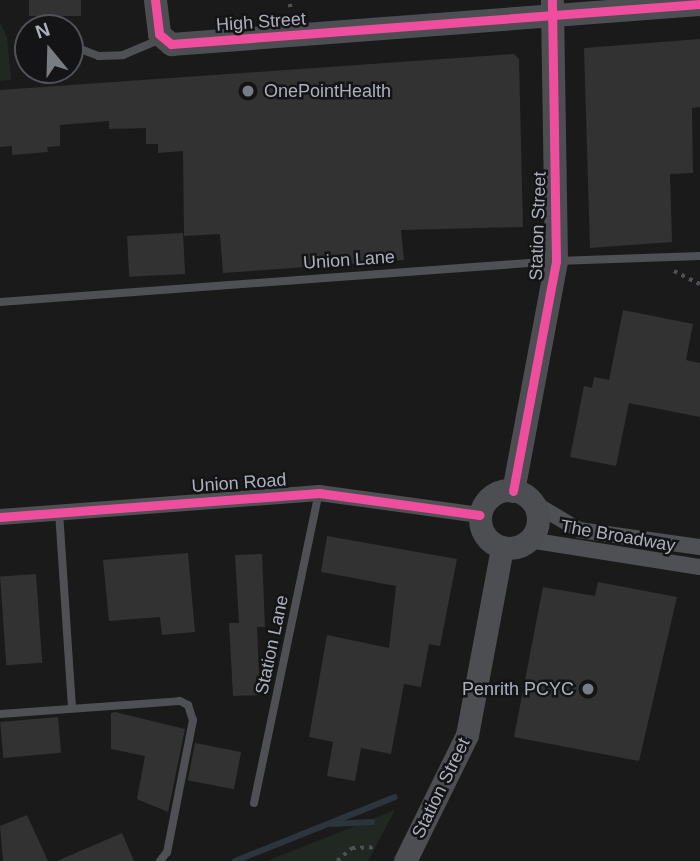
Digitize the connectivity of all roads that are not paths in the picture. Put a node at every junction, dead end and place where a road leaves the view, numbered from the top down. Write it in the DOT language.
graph roads {
  1 [pos="155,0"];
  2 [pos="700,5"];
  3 [pos="552,8"];
  4 [pos="161,39"];
  5 [pos="84,51"];
  6 [pos="700,256"];
  7 [pos="556,261"];
  8 [pos="0,302"];
  9 [pos="319,493"];
  10 [pos="523,496"];
  11 [pos="60,512"];
  12 [pos="480,515"];
  13 [pos="0,517"];
  14 [pos="529,540"];
  15 [pos="700,547"];
  16 [pos="502,548"];
  17 [pos="700,567"];
  18 [pos="72,707"];
  19 [pos="0,714"];
  20 [pos="254,803"];
  21 [pos="160,861"];
  22 [pos="405,861"];
  1 -- 4 [label="street"];
  2 -- 3 [label="street, High Street"];
  3 -- 4 [label="street, High Street"];
  3 -- 7 [label="street, Station Street"];
  4 -- 5 [label="lane, High Street"];
  6 -- 7 [label="lane, Union Lane"];
  7 -- 8 [label="lane, Union Lane"];
  7 -- 10 [label="street, Station Street"];
  9 -- 11 [label="street, Union Road"];
  9 -- 12 [label="street, Union Road"];
  9 -- 20 [label="lane, Station Lane"];
  10 -- 12 [label="street"];
  10 -- 14 [label="street"];
  10 -- 15 [label="street, The Broadway"];
  11 -- 13 [label="street, Union Road"];
  11 -- 18 [label="lane"];
  12 -- 16 [label="street"];
  14 -- 16 [label="street"];
  14 -- 17 [label="street, The Broadway"];
  16 -- 22 [label="street, Station Street"];
  18 -- 19 [label="lane"];
  18 -- 21 [label="lane"];
}
